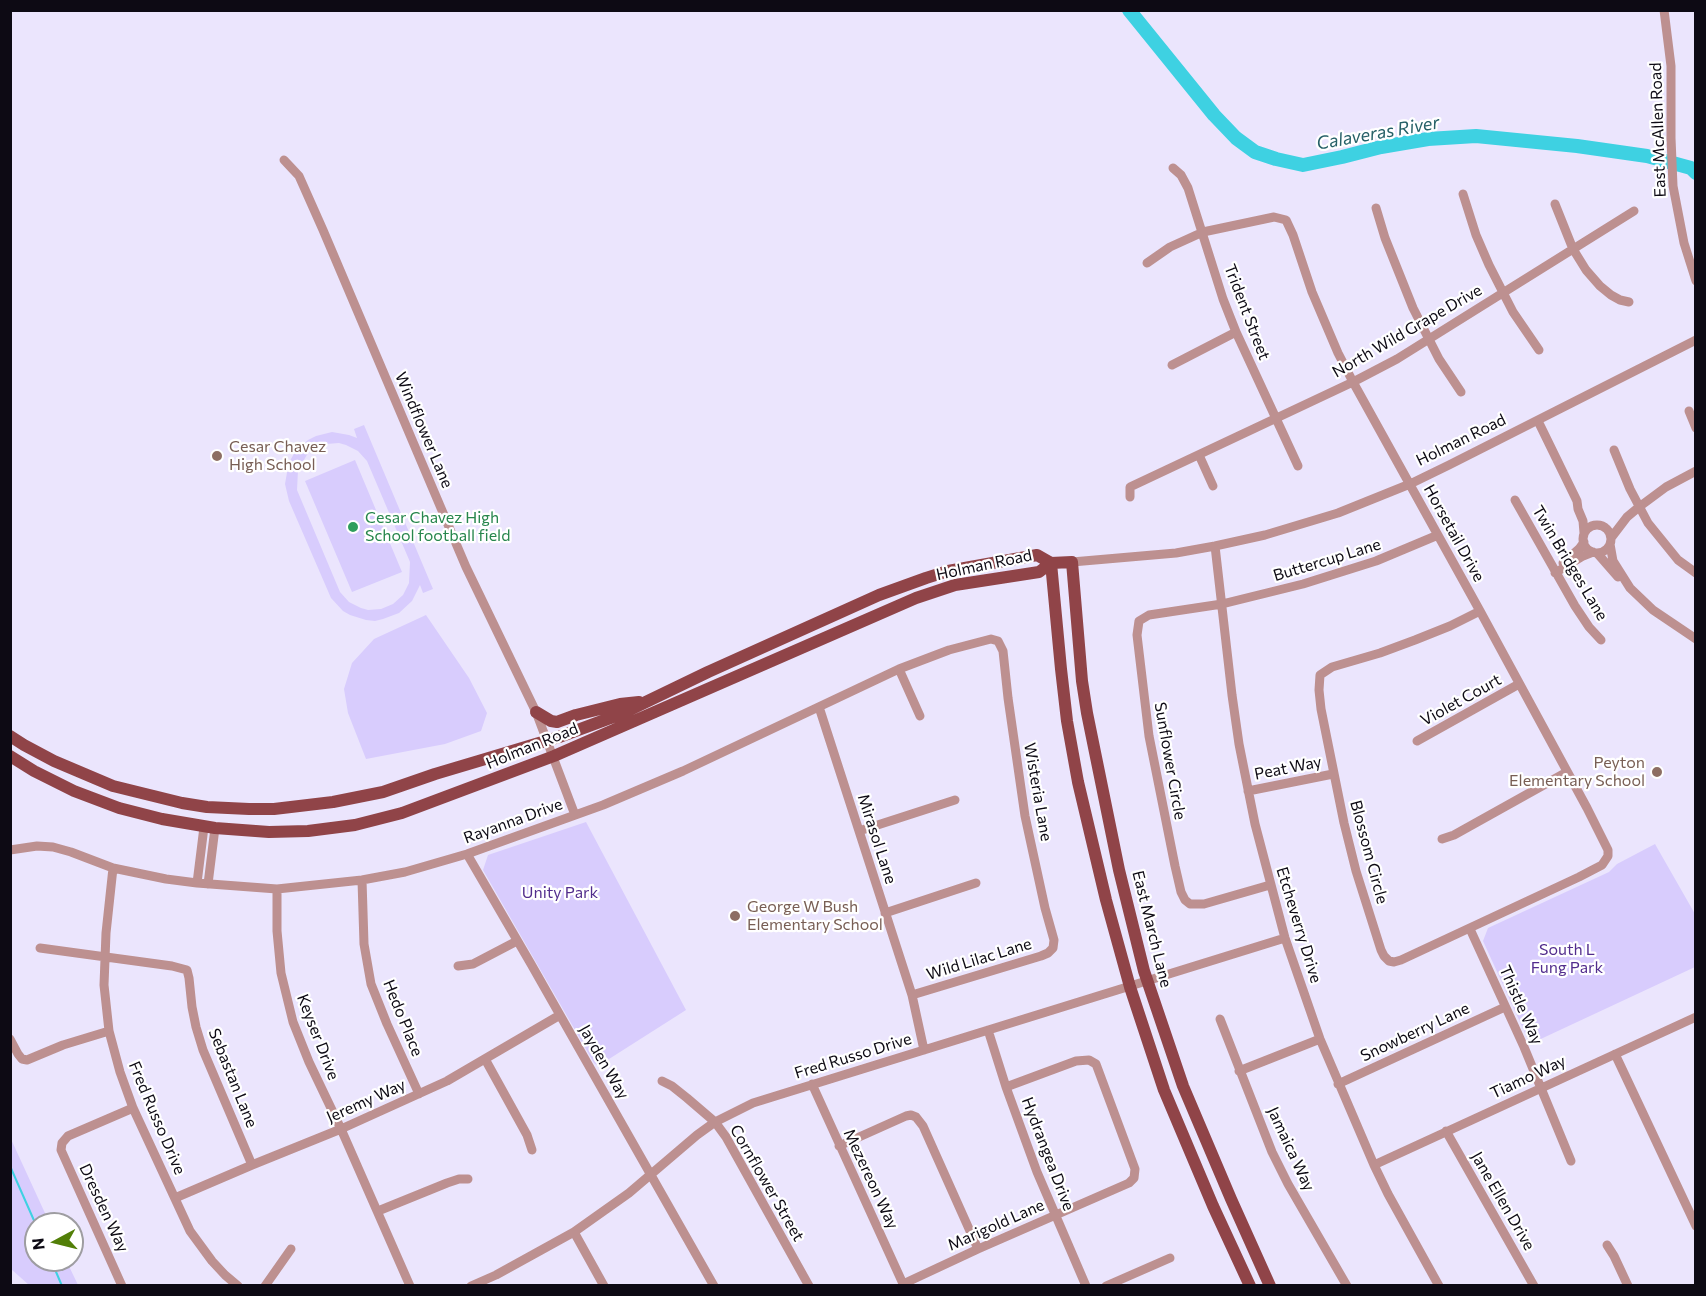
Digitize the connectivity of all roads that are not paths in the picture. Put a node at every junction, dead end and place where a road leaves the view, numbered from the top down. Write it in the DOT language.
graph roads {
  1 [pos="1664,10"];
  2 [pos="284,160"];
  3 [pos="1173,168"];
  4 [pos="1463,194"];
  5 [pos="1555,204"];
  6 [pos="1376,208"];
  7 [pos="1634,211"];
  8 [pos="1203,232"];
  9 [pos="1573,249"];
  10 [pos="1147,263"];
  11 [pos="1695,281"];
  12 [pos="1502,293"];
  13 [pos="1629,303"];
  14 [pos="1236,332"];
  15 [pos="1428,339"];
  16 [pos="1695,340"];
  17 [pos="1539,350"];
  18 [pos="1172,365"];
  19 [pos="1353,382"];
  20 [pos="1461,392"];
  21 [pos="1689,411"];
  22 [pos="1276,418"];
  23 [pos="1538,421"];
  24 [pos="1695,428"];
  25 [pos="1614,450"];
  26 [pos="1198,455"];
  27 [pos="1298,466"];
  28 [pos="1695,471"];
  29 [pos="1410,484"];
  30 [pos="1214,486"];
  31 [pos="1130,497"];
  32 [pos="1515,500"];
  33 [pos="1577,501"];
  34 [pos="1639,507"];
  35 [pos="1627,517"];
  36 [pos="1599,526"];
  37 [pos="1438,535"];
  38 [pos="1584,538"];
  39 [pos="1611,541"];
  40 [pos="1215,546"];
  41 [pos="1595,552"];
  42 [pos="1072,562"];
  43 [pos="1051,563"];
  44 [pos="1558,570"];
  45 [pos="1695,573"];
  46 [pos="1623,578"];
  47 [pos="1222,604"];
  48 [pos="1480,611"];
  49 [pos="1695,639"];
  50 [pos="1601,640"];
  51 [pos="998,641"];
  52 [pos="899,669"];
  53 [pos="1519,684"];
  54 [pos="649,701"];
  55 [pos="819,707"];
  56 [pos="536,712"];
  57 [pos="920,716"];
  58 [pos="10,736"];
  59 [pos="548,741"];
  60 [pos="1417,741"];
  61 [pos="10,756"];
  62 [pos="554,756"];
  63 [pos="1567,772"];
  64 [pos="1333,774"];
  65 [pos="1248,791"];
  66 [pos="955,800"];
  67 [pos="575,815"];
  68 [pos="210,828"];
  69 [pos="859,831"];
  70 [pos="1442,839"];
  71 [pos="10,850"];
  72 [pos="466,854"];
  73 [pos="1608,856"];
  74 [pos="113,868"];
  75 [pos="362,880"];
  76 [pos="197,883"];
  77 [pos="976,883"];
  78 [pos="208,884"];
  79 [pos="1270,885"];
  80 [pos="277,889"];
  81 [pos="885,913"];
  82 [pos="1470,929"];
  83 [pos="1285,938"];
  84 [pos="518,941"];
  85 [pos="40,948"];
  86 [pos="1053,948"];
  87 [pos="104,958"];
  88 [pos="458,966"];
  89 [pos="1147,982"];
  90 [pos="1130,987"];
  91 [pos="912,996"];
  92 [pos="1505,1007"];
  93 [pos="560,1015"];
  94 [pos="1220,1019"];
  95 [pos="1694,1021"];
  96 [pos="988,1030"];
  97 [pos="109,1031"];
  98 [pos="10,1039"];
  99 [pos="1320,1039"];
  100 [pos="924,1050"];
  101 [pos="1616,1054"];
  102 [pos="485,1059"];
  103 [pos="1239,1071"];
  104 [pos="662,1081"];
  105 [pos="812,1084"];
  106 [pos="1338,1084"];
  107 [pos="1006,1087"];
  108 [pos="1540,1088"];
  109 [pos="418,1094"];
  110 [pos="133,1108"];
  111 [pos="714,1122"];
  112 [pos="341,1129"];
  113 [pos="1446,1131"];
  114 [pos="839,1146"];
  115 [pos="532,1150"];
  116 [pos="1571,1161"];
  117 [pos="252,1165"];
  118 [pos="1374,1165"];
  119 [pos="651,1173"];
  120 [pos="468,1179"];
  121 [pos="175,1198"];
  122 [pos="378,1211"];
  123 [pos="1055,1215"];
  124 [pos="1695,1226"];
  125 [pos="574,1232"];
  126 [pos="1606,1245"];
  127 [pos="291,1249"];
  128 [pos="978,1249"];
  129 [pos="1170,1258"];
  130 [pos="904,1285"];
  131 [pos="123,1286"];
  132 [pos="238,1286"];
  133 [pos="265,1286"];
  134 [pos="410,1286"];
  135 [pos="471,1286"];
  136 [pos="604,1286"];
  137 [pos="714,1286"];
  138 [pos="809,1286"];
  139 [pos="1086,1286"];
  140 [pos="1106,1286"];
  141 [pos="1250,1286"];
  142 [pos="1270,1286"];
  143 [pos="1347,1286"];
  144 [pos="1439,1286"];
  145 [pos="1534,1286"];
  146 [pos="1628,1286"];
  1 -- 11 [label="street, East McAllen Road"];
  2 -- 56 [label="street, Windflower Lane"];
  3 -- 8 [label="street, Trident Street"];
  4 -- 12 [label="street"];
  5 -- 9 [label="street"];
  6 -- 15 [label="street"];
  7 -- 9 [label="street, North Wild Grape Drive"];
  8 -- 10 [label="street"];
  8 -- 14 [label="street, Trident Street"];
  8 -- 19 [label="street, Horsetail Drive"];
  9 -- 12 [label="street, North Wild Grape Drive"];
  9 -- 13 [label="street"];
  12 -- 15 [label="street, North Wild Grape Drive"];
  12 -- 17 [label="street"];
  14 -- 18 [label="street"];
  14 -- 22 [label="street, Trident Street"];
  15 -- 19 [label="street, North Wild Grape Drive"];
  15 -- 20 [label="street"];
  16 -- 23 [label="street, Holman Road"];
  19 -- 22 [label="street, North Wild Grape Drive"];
  19 -- 29 [label="street, Horsetail Drive"];
  21 -- 24 [label="street"];
  22 -- 26 [label="street, North Wild Grape Drive"];
  22 -- 27 [label="street, Trident Street"];
  23 -- 29 [label="street, Holman Road"];
  23 -- 33 [label="street"];
  25 -- 34 [label="street"];
  26 -- 30 [label="street"];
  26 -- 31 [label="street, North Wild Grape Drive"];
  28 -- 34 [label="street"];
  29 -- 37 [label="street, Horsetail Drive"];
  29 -- 40 [label="street, Holman Road"];
  32 -- 44 [label="street, Twin Bridges Lane"];
  33 -- 36 [label="street"];
  33 -- 38 [label="street"];
  34 -- 35 [label="street"];
  34 -- 45 [label="street"];
  35 -- 36 [label="street"];
  35 -- 39 [label="street"];
  36 -- 38 [label="street"];
  36 -- 39 [label="street"];
  37 -- 47 [label="street, Buttercup Lane"];
  37 -- 48 [label="street, Horsetail Drive"];
  38 -- 41 [label="street"];
  38 -- 44 [label="street"];
  39 -- 41 [label="street"];
  39 -- 46 [label="street"];
  40 -- 42 [label="street, Holman Road"];
  40 -- 47 [label="street, Etcheverry Drive"];
  41 -- 44 [label="street"];
  41 -- 46 [label="street"];
  42 -- 43 [label="main road, Holman Road"];
  42 -- 89 [label="main road, East March Lane"];
  43 -- 54 [label="main road, Holman Road"];
  43 -- 62 [label="main road, Holman Road"];
  43 -- 90 [label="main road"];
  44 -- 50 [label="street, Twin Bridges Lane"];
  46 -- 49 [label="street"];
  47 -- 65 [label="street, Etcheverry Drive"];
  47 -- 79 [label="street, Sunflower Circle"];
  48 -- 53 [label="street, Horsetail Drive"];
  48 -- 64 [label="street, Blossom Circle"];
  51 -- 52 [label="street, Rayanna Drive"];
  51 -- 86 [label="street, Wisteria Lane"];
  52 -- 55 [label="street, Rayanna Drive"];
  52 -- 57 [label="street"];
  53 -- 60 [label="street, Violet Court"];
  53 -- 63 [label="street, Horsetail Drive"];
  54 -- 56 [label="main road"];
  54 -- 59 [label="main road, Holman Road"];
  55 -- 67 [label="street, Rayanna Drive"];
  55 -- 69 [label="street, Mirasol Lane"];
  56 -- 59 [label="street, Windflower Lane"];
  58 -- 59 [label="main road, Holman Road"];
  59 -- 62 [label="street, Windflower Lane"];
  61 -- 68 [label="main road, Holman Road"];
  62 -- 67 [label="street, Windflower Lane"];
  62 -- 68 [label="main road, Holman Road"];
  63 -- 70 [label="street"];
  63 -- 73 [label="street, Horsetail Drive"];
  64 -- 65 [label="street, Peat Way"];
  64 -- 82 [label="street, Blossom Circle"];
  65 -- 79 [label="street, Etcheverry Drive"];
  66 -- 69 [label="street"];
  67 -- 72 [label="street, Rayanna Drive"];
  68 -- 76 [label="street"];
  68 -- 78 [label="street"];
  69 -- 81 [label="street, Mirasol Lane"];
  71 -- 74 [label="street, Rayanna Drive"];
  72 -- 75 [label="street, Rayanna Drive"];
  72 -- 84 [label="street, Jayden Way"];
  73 -- 82 [label="street, Blossom Circle"];
  74 -- 76 [label="street, Rayanna Drive"];
  74 -- 87 [label="street, Fred Russo Drive"];
  75 -- 80 [label="street, Rayanna Drive"];
  75 -- 109 [label="street, Hedo Place"];
  76 -- 78 [label="street, Rayanna Drive"];
  77 -- 81 [label="street"];
  78 -- 80 [label="street, Rayanna Drive"];
  79 -- 83 [label="street, Etcheverry Drive"];
  80 -- 112 [label="street, Keyser Drive"];
  81 -- 91 [label="street, Mirasol Lane"];
  82 -- 92 [label="street, Thistle Way"];
  83 -- 89 [label="street, Fred Russo Drive"];
  83 -- 99 [label="street, Etcheverry Drive"];
  84 -- 88 [label="street"];
  84 -- 93 [label="street, Jayden Way"];
  85 -- 87 [label="street, Sebastan Lane"];
  86 -- 91 [label="street, Wild Lilac Lane"];
  87 -- 97 [label="street, Fred Russo Drive"];
  87 -- 117 [label="street, Sebastan Lane"];
  89 -- 90 [label="street, Fred Russo Drive"];
  89 -- 142 [label="main road, East March Lane"];
  90 -- 96 [label="street, Fred Russo Drive"];
  90 -- 141 [label="main road"];
  91 -- 100 [label="street, Mirasol Lane"];
  92 -- 106 [label="street, Snowberry Lane"];
  92 -- 108 [label="street, Thistle Way"];
  93 -- 102 [label="street, Jeremy Way"];
  93 -- 119 [label="street, Jayden Way"];
  94 -- 103 [label="street, Jamaica Way"];
  95 -- 101 [label="street, Tiamo Way"];
  96 -- 100 [label="street, Fred Russo Drive"];
  96 -- 107 [label="street, Hydrangea Drive"];
  97 -- 98 [label="street"];
  97 -- 110 [label="street, Fred Russo Drive"];
  99 -- 103 [label="street"];
  99 -- 106 [label="street, Etcheverry Drive"];
  100 -- 105 [label="street, Fred Russo Drive"];
  101 -- 108 [label="street, Tiamo Way"];
  101 -- 124 [label="street"];
  102 -- 109 [label="street, Jeremy Way"];
  102 -- 115 [label="street"];
  103 -- 143 [label="street, Jamaica Way"];
  104 -- 111 [label="street, Cornflower Street"];
  105 -- 111 [label="street, Fred Russo Drive"];
  105 -- 114 [label="street, Mezereon Way"];
  106 -- 118 [label="street, Etcheverry Drive"];
  107 -- 123 [label="street, Hydrangea Drive"];
  107 -- 123 [label="street, Marigold Lane"];
  108 -- 113 [label="street, Tiamo Way"];
  108 -- 116 [label="street, Thistle Way"];
  109 -- 112 [label="street, Jeremy Way"];
  110 -- 121 [label="street, Fred Russo Drive"];
  110 -- 131 [label="street, Dresden Way"];
  111 -- 119 [label="street, Fred Russo Drive"];
  111 -- 138 [label="street, Cornflower Street"];
  112 -- 117 [label="street, Jeremy Way"];
  112 -- 122 [label="street, Keyser Drive"];
  113 -- 118 [label="street, Tiamo Way"];
  113 -- 145 [label="street, Jane Ellen Drive"];
  114 -- 128 [label="street"];
  114 -- 130 [label="street, Mezereon Way"];
  117 -- 121 [label="street, Jeremy Way"];
  118 -- 144 [label="street, Etcheverry Drive"];
  119 -- 125 [label="street, Fred Russo Drive"];
  119 -- 137 [label="street, Jayden Way"];
  120 -- 122 [label="street"];
  121 -- 132 [label="street, Fred Russo Drive"];
  122 -- 134 [label="street, Keyser Drive"];
  123 -- 128 [label="street, Marigold Lane"];
  123 -- 139 [label="street, Hydrangea Drive"];
  125 -- 135 [label="street, Fred Russo Drive"];
  125 -- 136 [label="street"];
  126 -- 146 [label="street"];
  127 -- 133 [label="street"];
  128 -- 130 [label="street, Marigold Lane"];
  129 -- 140 [label="street"];
}
